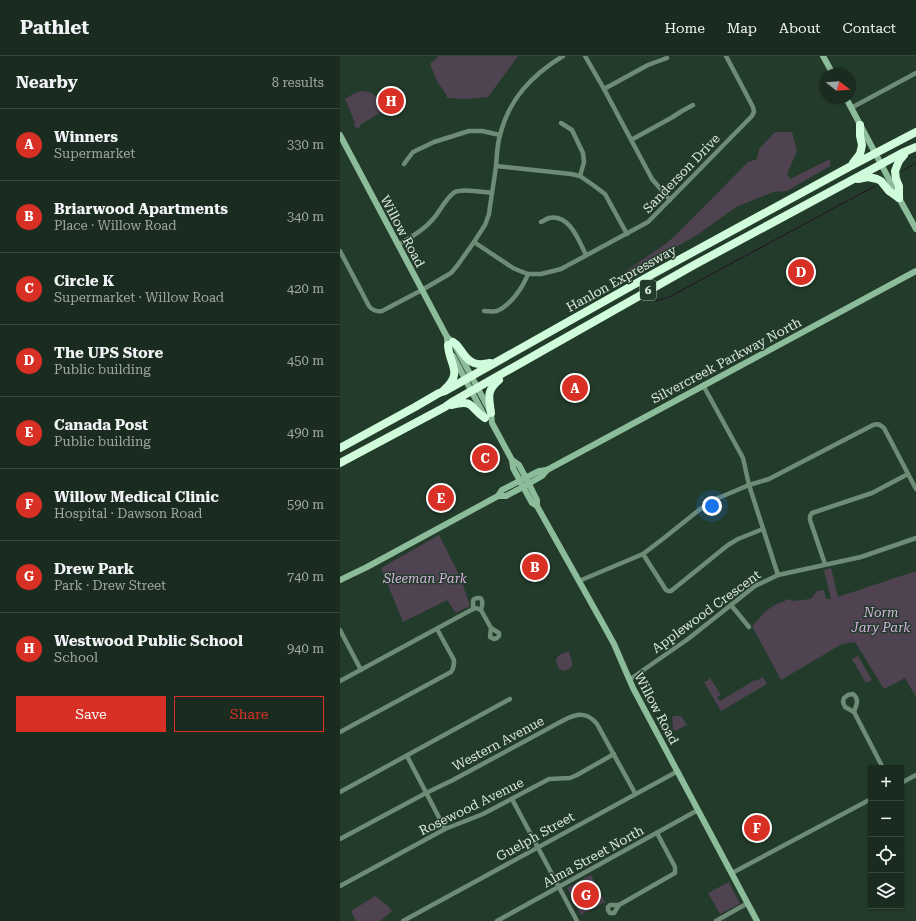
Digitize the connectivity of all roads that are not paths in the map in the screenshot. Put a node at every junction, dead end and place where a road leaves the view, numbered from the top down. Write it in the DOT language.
graph roads {
  1 [pos="564,56"];
  2 [pos="585,56"];
  3 [pos="726,56"];
  4 [pos="824,56"];
  5 [pos="667,58"];
  6 [pos="830,68"];
  7 [pos="916,73"];
  8 [pos="604,88"];
  9 [pos="849,104"];
  10 [pos="693,105"];
  11 [pos="851,108"];
  12 [pos="561,123"];
  13 [pos="860,125"];
  14 [pos="916,132"];
  15 [pos="500,134"];
  16 [pos="340,135"];
  17 [pos="631,140"];
  18 [pos="342,143"];
  19 [pos="913,149"];
  20 [pos="875,153"];
  21 [pos="404,164"];
  22 [pos="881,165"];
  23 [pos="496,166"];
  24 [pos="851,166"];
  25 [pos="580,176"];
  26 [pos="851,181"];
  27 [pos="492,193"];
  28 [pos="899,198"];
  29 [pos="670,200"];
  30 [pos="541,222"];
  31 [pos="916,229"];
  32 [pos="627,234"];
  33 [pos="474,242"];
  34 [pos="398,245"];
  35 [pos="340,251"];
  36 [pos="586,255"];
  37 [pos="916,271"];
  38 [pos="528,274"];
  39 [pos="422,290"];
  40 [pos="484,311"];
  41 [pos="449,342"];
  42 [pos="497,362"];
  43 [pos="512,368"];
  44 [pos="468,378"];
  45 [pos="703,385"];
  46 [pos="474,390"];
  47 [pos="439,394"];
  48 [pos="445,407"];
  49 [pos="488,415"];
  50 [pos="340,448"];
  51 [pos="340,462"];
  52 [pos="908,474"];
  53 [pos="524,482"];
  54 [pos="749,485"];
  55 [pos="916,489"];
  56 [pos="763,529"];
  57 [pos="916,538"];
  58 [pos="643,554"];
  59 [pos="825,564"];
  60 [pos="778,576"];
  61 [pos="340,580"];
  62 [pos="579,581"];
  63 [pos="731,605"];
  64 [pos="473,609"];
  65 [pos="481,610"];
  66 [pos="749,626"];
  67 [pos="491,628"];
  68 [pos="436,629"];
  69 [pos="340,630"];
  70 [pos="361,670"];
  71 [pos="629,680"];
  72 [pos="340,681"];
  73 [pos="510,699"];
  74 [pos="854,712"];
  75 [pos="340,732"];
  76 [pos="614,754"];
  77 [pos="406,756"];
  78 [pos="882,765"];
  79 [pos="678,771"];
  80 [pos="916,775"];
  81 [pos="904,781"];
  82 [pos="340,792"];
  83 [pos="426,793"];
  84 [pos="635,793"];
  85 [pos="512,799"];
  86 [pos="868,801"];
  87 [pos="698,810"];
  88 [pos="445,829"];
  89 [pos="657,833"];
  90 [pos="340,839"];
  91 [pos="538,848"];
  92 [pos="732,873"];
  93 [pos="340,886"];
  94 [pos="559,887"];
  95 [pos="748,903"];
  96 [pos="619,905"];
  97 [pos="403,921"];
  98 [pos="497,921"];
  99 [pos="577,921"];
  100 [pos="716,921"];
  101 [pos="757,921"];
  1 -- 15 [label="street"];
  2 -- 8 [label="street"];
  3 -- 29 [label="street, Sanderson Drive"];
  4 -- 6 [label="main road"];
  5 -- 8 [label="street"];
  7 -- 11 [label="street"];
  8 -- 17 [label="street"];
  9 -- 11 [label="main road"];
  10 -- 17 [label="street"];
  11 -- 13 [label="main road"];
  12 -- 25 [label="street"];
  13 -- 20 [label="main road"];
  13 -- 24 [label="highway"];
  14 -- 20 [label="highway, Hanlon Expressway / 6"];
  15 -- 21 [label="street"];
  15 -- 23 [label="street"];
  16 -- 18 [label="main road, Willow Road"];
  17 -- 29 [label="street"];
  18 -- 34 [label="main road, Willow Road"];
  19 -- 22 [label="highway, Hanlon Expressway / 6"];
  19 -- 28 [label="highway"];
  20 -- 22 [label="main road"];
  20 -- 24 [label="highway, Hanlon Expressway / 6"];
  22 -- 26 [label="highway, Hanlon Expressway / 6"];
  22 -- 28 [label="main road"];
  23 -- 25 [label="street"];
  23 -- 27 [label="street"];
  24 -- 42 [label="highway, Hanlon Expressway / 6"];
  25 -- 32 [label="street"];
  26 -- 28 [label="highway"];
  26 -- 43 [label="highway, Hanlon Expressway / 6"];
  27 -- 33 [label="street"];
  27 -- 34 [label="street"];
  28 -- 31 [label="main road"];
  29 -- 32 [label="street, Sanderson Drive"];
  30 -- 36 [label="street"];
  32 -- 36 [label="street, Sanderson Drive"];
  33 -- 38 [label="street, Sanderson Drive"];
  33 -- 39 [label="street"];
  34 -- 39 [label="main road, Willow Road"];
  35 -- 39 [label="street"];
  36 -- 38 [label="street, Sanderson Drive"];
  37 -- 45 [label="main road, Silvercreek Parkway North"];
  38 -- 40 [label="street"];
  39 -- 41 [label="main road, Willow Road"];
  41 -- 42 [label="highway"];
  41 -- 44 [label="main road, Willow Road"];
  41 -- 47 [label="highway"];
  42 -- 44 [label="highway, Hanlon Expressway / 6"];
  43 -- 46 [label="highway, Hanlon Expressway / 6"];
  43 -- 49 [label="highway"];
  44 -- 46 [label="main road, Willow Road"];
  44 -- 47 [label="highway, Hanlon Expressway / 6"];
  45 -- 53 [label="main road, Silvercreek Parkway North"];
  45 -- 54 [label="street"];
  46 -- 48 [label="highway, Hanlon Expressway / 6"];
  46 -- 49 [label="main road, Willow Road"];
  47 -- 50 [label="highway, Hanlon Expressway / 6"];
  48 -- 49 [label="highway"];
  48 -- 51 [label="highway, Hanlon Expressway / 6"];
  49 -- 53 [label="main road, Willow Road"];
  52 -- 54 [label="street"];
  52 -- 55 [label="street"];
  52 -- 59 [label="street"];
  53 -- 61 [label="main road, Silvercreek Parkway North"];
  53 -- 62 [label="main road, Willow Road"];
  54 -- 56 [label="street"];
  54 -- 58 [label="street"];
  56 -- 58 [label="street"];
  56 -- 60 [label="street"];
  57 -- 59 [label="street, Applewood Crescent"];
  58 -- 62 [label="street"];
  59 -- 60 [label="street, Applewood Crescent"];
  60 -- 63 [label="street, Applewood Crescent"];
  62 -- 71 [label="main road, Willow Road"];
  63 -- 66 [label="street"];
  63 -- 71 [label="street, Applewood Crescent"];
  64 -- 65 [label="street"];
  64 -- 65 [label="street"];
  64 -- 68 [label="street"];
  65 -- 67 [label="street"];
  68 -- 70 [label="street"];
  68 -- 75 [label="street"];
  69 -- 70 [label="street"];
  70 -- 72 [label="street"];
  71 -- 79 [label="main road, Willow Road"];
  73 -- 77 [label="street"];
  74 -- 78 [label="street"];
  76 -- 83 [label="street, Western Avenue"];
  76 -- 84 [label="street, Western Avenue"];
  76 -- 85 [label="street, Rosewood Avenue"];
  77 -- 82 [label="street"];
  77 -- 83 [label="street"];
  79 -- 84 [label="street, Guelph Street"];
  79 -- 87 [label="main road, Willow Road"];
  80 -- 81 [label="street"];
  83 -- 88 [label="street"];
  83 -- 90 [label="street, Western Avenue"];
  84 -- 91 [label="street, Guelph Street"];
  85 -- 88 [label="street, Rosewood Avenue"];
  85 -- 91 [label="street"];
  86 -- 92 [label="street"];
  87 -- 89 [label="street, Alma Street North"];
  87 -- 92 [label="main road, Willow Road"];
  88 -- 93 [label="street, Rosewood Avenue"];
  89 -- 94 [label="street, Alma Street North"];
  89 -- 96 [label="street"];
  91 -- 94 [label="street"];
  91 -- 97 [label="street, Guelph Street"];
  92 -- 95 [label="main road, Willow Road"];
  94 -- 98 [label="street, Alma Street North"];
  94 -- 99 [label="street"];
  95 -- 100 [label="street"];
  95 -- 101 [label="main road, Willow Road"];
}
